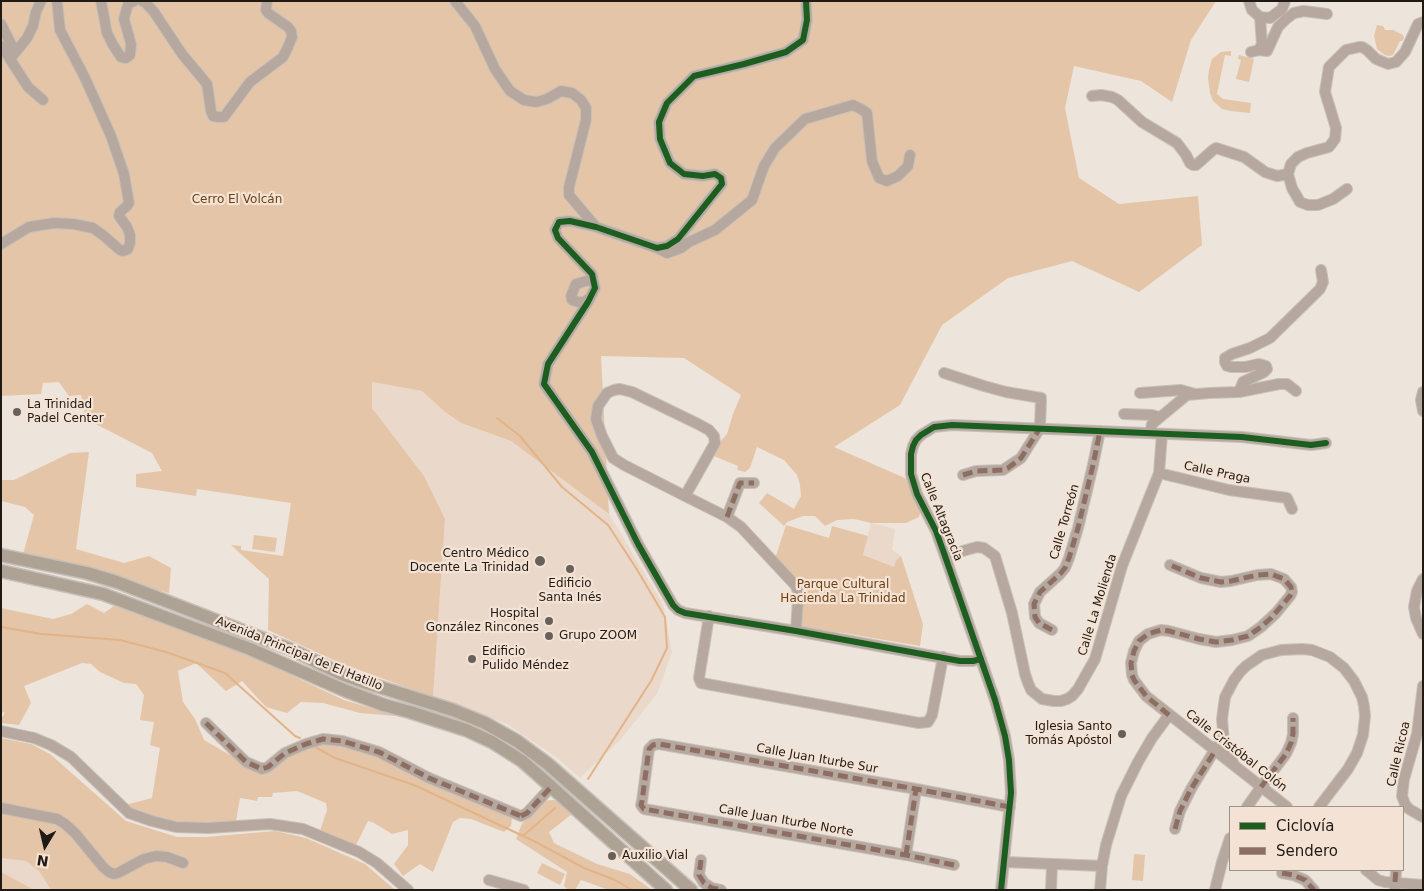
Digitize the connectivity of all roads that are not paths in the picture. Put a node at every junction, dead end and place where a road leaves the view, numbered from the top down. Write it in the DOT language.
graph roads {
  1 [pos="41,1"];
  2 [pos="57,1"];
  3 [pos="101,1"];
  4 [pos="134,1"];
  5 [pos="142,1"];
  6 [pos="267,1"];
  7 [pos="455,1"];
  8 [pos="806,1"];
  9 [pos="1249,1"];
  10 [pos="1285,1"];
  11 [pos="1327,14"];
  12 [pos="1260,17"];
  13 [pos="1423,22"];
  14 [pos="1,24"];
  15 [pos="1,46"];
  16 [pos="12,55"];
  17 [pos="1092,96"];
  18 [pos="43,100"];
  19 [pos="910,155"];
  20 [pos="1288,174"];
  21 [pos="1348,189"];
  22 [pos="596,227"];
  23 [pos="1,244"];
  24 [pos="658,248"];
  25 [pos="1321,270"];
  26 [pos="593,279"];
  27 [pos="590,298"];
  28 [pos="944,373"];
  29 [pos="1296,391"];
  30 [pos="1239,392"];
  31 [pos="1423,392"];
  32 [pos="1140,393"];
  33 [pos="1195,394"];
  34 [pos="1423,411"];
  35 [pos="1124,414"];
  36 [pos="1160,417"];
  37 [pos="1040,428"];
  38 [pos="1100,431"];
  39 [pos="1150,433"];
  40 [pos="1162,434"];
  41 [pos="1326,443"];
  42 [pos="1159,473"];
  43 [pos="963,475"];
  44 [pos="754,484"];
  45 [pos="685,496"];
  46 [pos="1292,509"];
  47 [pos="727,517"];
  48 [pos="1,555"];
  49 [pos="945,556"];
  50 [pos="1170,565"];
  51 [pos="1,571"];
  52 [pos="1423,579"];
  53 [pos="709,616"];
  54 [pos="1052,630"];
  55 [pos="796,631"];
  56 [pos="1423,634"];
  57 [pos="943,657"];
  58 [pos="981,659"];
  59 [pos="1423,686"];
  60 [pos="1169,715"];
  61 [pos="1293,718"];
  62 [pos="206,723"];
  63 [pos="1,731"];
  64 [pos="1225,743"];
  65 [pos="1215,751"];
  66 [pos="1234,765"];
  67 [pos="645,778"];
  68 [pos="550,786"];
  69 [pos="1261,787"];
  70 [pos="916,789"];
  71 [pos="1248,806"];
  72 [pos="1286,806"];
  73 [pos="1320,806"];
  74 [pos="1010,807"];
  75 [pos="1,808"];
  76 [pos="1423,817"];
  77 [pos="1175,829"];
  78 [pos="1229,841"];
  79 [pos="906,855"];
  80 [pos="701,860"];
  81 [pos="1005,862"];
  82 [pos="184,863"];
  83 [pos="954,865"];
  84 [pos="1052,865"];
  85 [pos="1102,866"];
  86 [pos="1367,871"];
  87 [pos="1396,871"];
  88 [pos="1282,873"];
  89 [pos="489,880"];
  90 [pos="1423,885"];
  91 [pos="1395,886"];
  92 [pos="408,890"];
  93 [pos="524,890"];
  94 [pos="666,890"];
  95 [pos="691,890"];
  96 [pos="721,890"];
  97 [pos="1001,890"];
  98 [pos="1051,890"];
  99 [pos="1100,890"];
  100 [pos="1216,890"];
  101 [pos="1314,890"];
  1 -- 16 [label="street"];
  2 -- 23 [label="street"];
  3 -- 4 [label="street"];
  5 -- 6 [label="street"];
  7 -- 22 [label="street"];
  8 -- 24 [label="street"];
  9 -- 12 [label="street"];
  10 -- 12 [label="street"];
  11 -- 12 [label="street"];
  13 -- 20 [label="street"];
  14 -- 16 [label="street"];
  15 -- 16 [label="street"];
  16 -- 18 [label="street"];
  17 -- 20 [label="street"];
  19 -- 24 [label="street"];
  20 -- 21 [label="street"];
  22 -- 24 [label="street"];
  22 -- 26 [label="street"];
  25 -- 30 [label="street"];
  26 -- 27 [label="street"];
  26 -- 27 [label="street"];
  27 -- 53 [label="street"];
  28 -- 37 [label="street"];
  29 -- 30 [label="street"];
  30 -- 33 [label="street"];
  31 -- 34 [label="street"];
  32 -- 33 [label="street"];
  33 -- 36 [label="street"];
  35 -- 36 [label="street"];
  36 -- 39 [label="street"];
  37 -- 38 [label="street, Calle Altagracia"];
  37 -- 43 [label="street"];
  37 -- 49 [label="street, Calle Altagracia"];
  38 -- 39 [label="street, Calle Altagracia"];
  38 -- 54 [label="street, Calle Torreón"];
  39 -- 40 [label="street, Calle Altagracia"];
  40 -- 41 [label="street, Calle Altagracia"];
  40 -- 42 [label="street, Calle La Molienda"];
  42 -- 46 [label="street, Calle Praga"];
  42 -- 49 [label="street, Calle La Molienda"];
  44 -- 47 [label="street"];
  45 -- 45 [label="street"];
  45 -- 47 [label="street"];
  47 -- 55 [label="street"];
  48 -- 95 [label="main road, Avenida Principal de El Hatillo"];
  49 -- 58 [label="street, Calle Altagracia"];
  50 -- 60 [label="street, Calle Cristóbal Colón"];
  51 -- 68 [label="main road, Avenida Principal de El Hatillo"];
  52 -- 56 [label="street"];
  53 -- 55 [label="street"];
  53 -- 57 [label="street"];
  55 -- 57 [label="street"];
  57 -- 58 [label="street"];
  58 -- 74 [label="street, Calle Altagracia"];
  59 -- 76 [label="street, Calle Ricoa"];
  60 -- 65 [label="street, Calle Cristóbal Colón"];
  60 -- 85 [label="street"];
  61 -- 69 [label="street"];
  62 -- 68 [label="street"];
  63 -- 92 [label="street"];
  64 -- 65 [label="street"];
  64 -- 66 [label="street"];
  64 -- 73 [label="street"];
  65 -- 66 [label="street, Calle Cristóbal Colón"];
  65 -- 77 [label="street"];
  66 -- 69 [label="street, Calle Cristóbal Colón"];
  67 -- 70 [label="street, Calle Juan Iturbe Sur"];
  67 -- 79 [label="street, Calle Juan Iturbe Norte"];
  68 -- 94 [label="main road, Avenida Principal de El Hatillo"];
  69 -- 71 [label="street"];
  69 -- 72 [label="street, Calle Cristóbal Colón"];
  70 -- 74 [label="street, Calle Juan Iturbe Sur"];
  70 -- 79 [label="street"];
  74 -- 81 [label="street, Calle Altagracia"];
  75 -- 82 [label="street"];
  78 -- 100 [label="street"];
  79 -- 83 [label="street, Calle Juan Iturbe Norte"];
  80 -- 96 [label="street"];
  81 -- 84 [label="street"];
  81 -- 97 [label="street, Calle Altagracia"];
  84 -- 85 [label="street"];
  84 -- 98 [label="street"];
  85 -- 99 [label="street"];
  86 -- 91 [label="street"];
  87 -- 91 [label="street"];
  88 -- 101 [label="street"];
  89 -- 93 [label="street"];
  90 -- 91 [label="street"];
}
